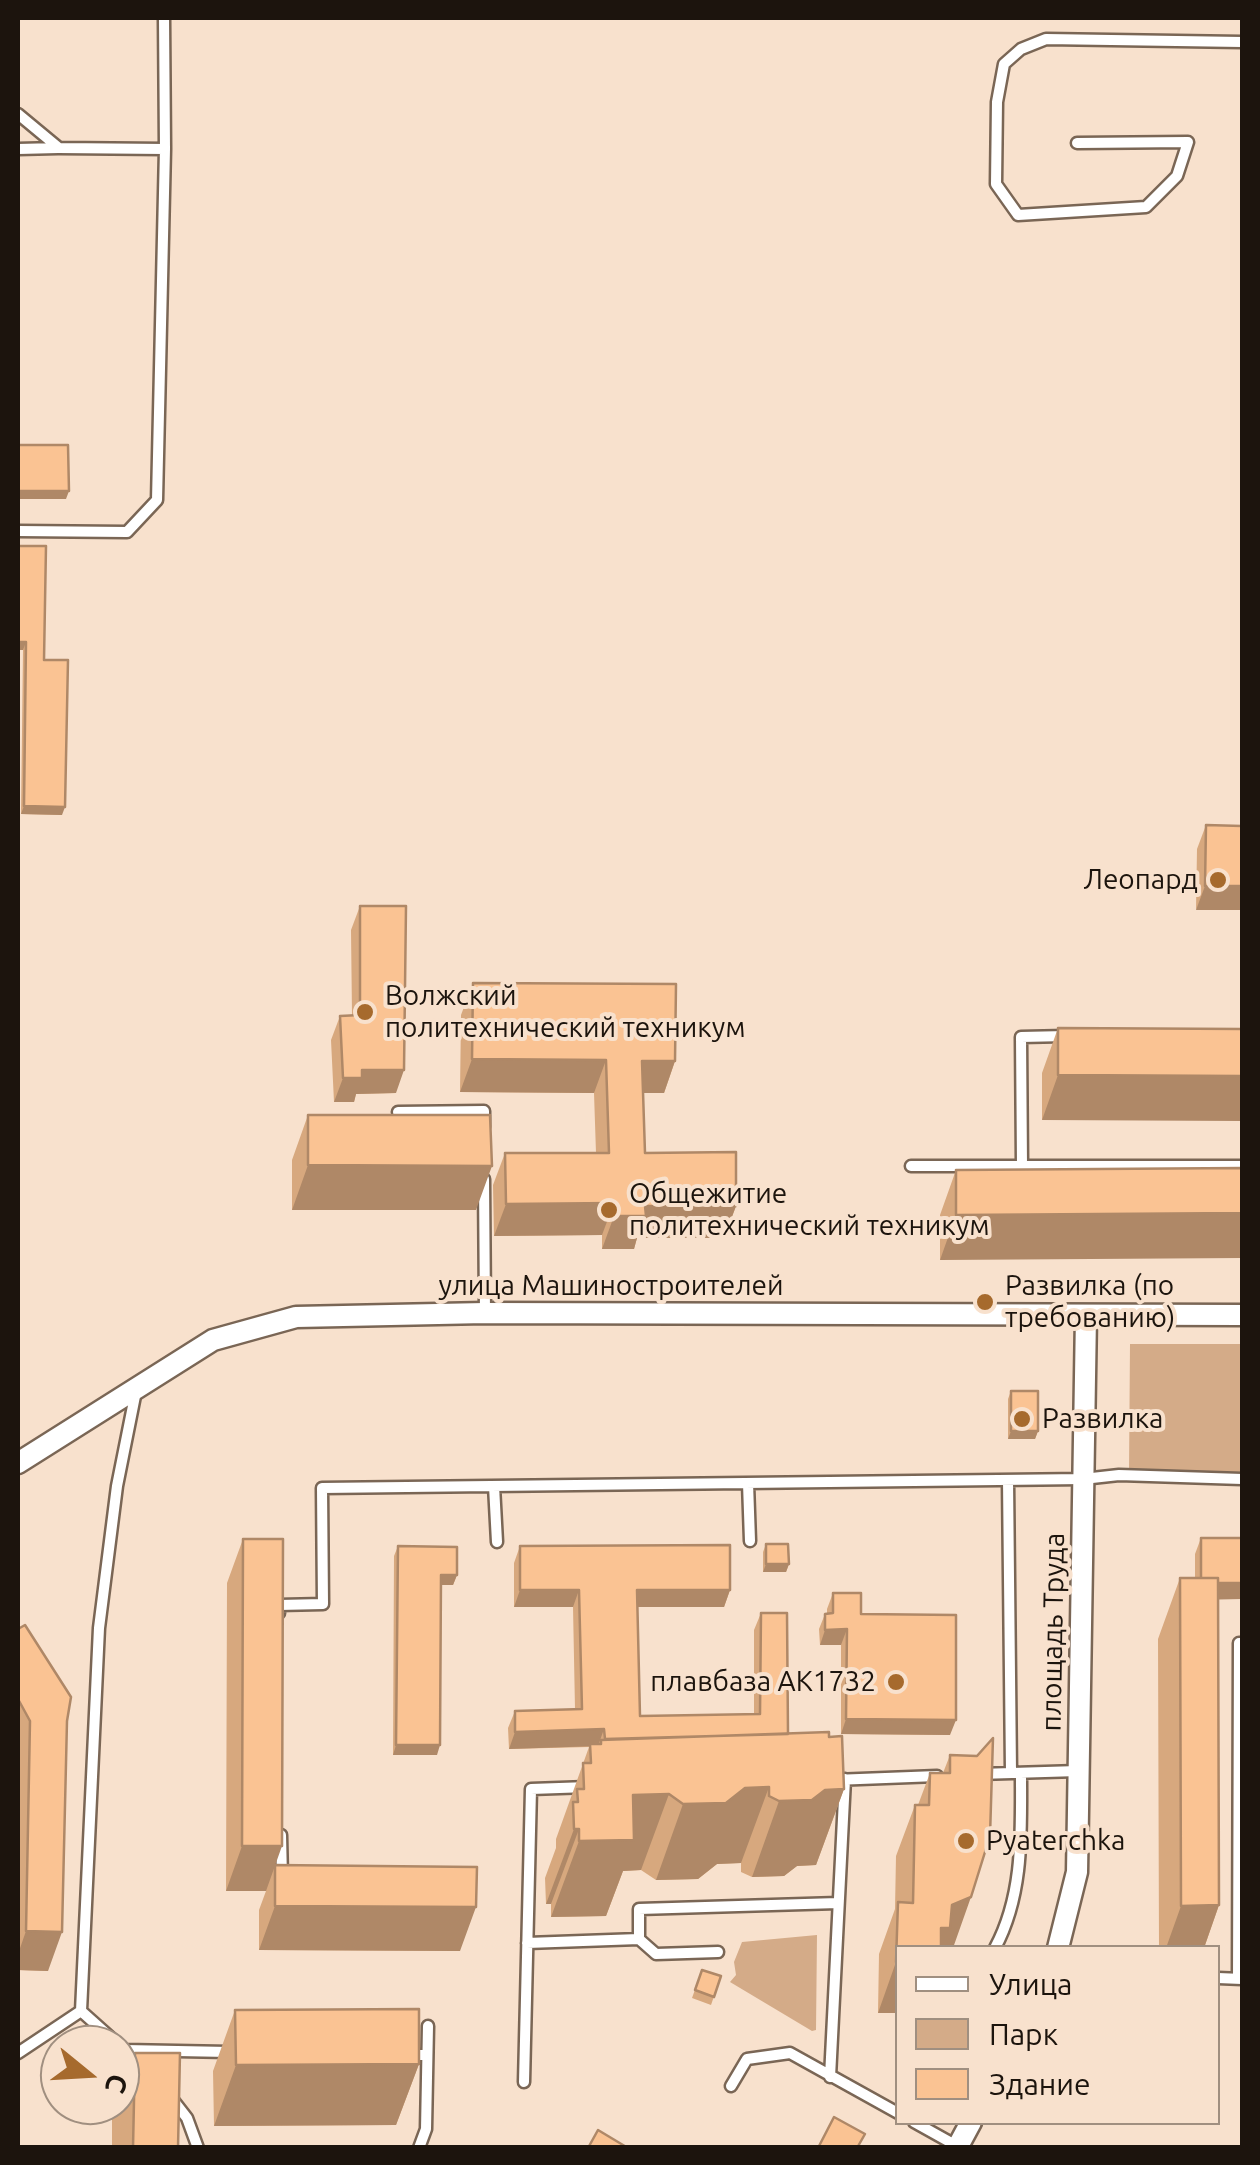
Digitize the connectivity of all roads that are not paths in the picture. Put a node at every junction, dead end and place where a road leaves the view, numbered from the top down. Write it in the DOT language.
graph roads {
  1 [pos="164,18"];
  2 [pos="1242,42"];
  3 [pos="18,114"];
  4 [pos="1077,143"];
  5 [pos="18,148"];
  6 [pos="58,148"];
  7 [pos="166,149"];
  8 [pos="18,531"];
  9 [pos="1077,1036"];
  10 [pos="398,1112"];
  11 [pos="484,1148"];
  12 [pos="911,1166"];
  13 [pos="1022,1166"];
  14 [pos="1242,1166"];
  15 [pos="484,1167"];
  16 [pos="484,1312"];
  17 [pos="1242,1315"];
  18 [pos="1086,1316"];
  19 [pos="137,1388"];
  20 [pos="18,1463"];
  21 [pos="1083,1479"];
  22 [pos="1242,1479"];
  23 [pos="1008,1480"];
  24 [pos="748,1483"];
  25 [pos="494,1486"];
  26 [pos="750,1541"];
  27 [pos="498,1542"];
  28 [pos="280,1624"];
  29 [pos="1242,1643"];
  30 [pos="1078,1771"];
  31 [pos="1016,1773"];
  32 [pos="974,1774"];
  33 [pos="956,1775"];
  34 [pos="845,1779"];
  35 [pos="825,1780"];
  36 [pos="610,1786"];
  37 [pos="281,1815"];
  38 [pos="1240,1842"];
  39 [pos="282,1891"];
  40 [pos="838,1903"];
  41 [pos="640,1939"];
  42 [pos="527,1943"];
  43 [pos="997,1945"];
  44 [pos="1059,1945"];
  45 [pos="718,1952"];
  46 [pos="1240,1979"];
  47 [pos="80,2011"];
  48 [pos="96,2025"];
  49 [pos="428,2026"];
  50 [pos="140,2048"];
  51 [pos="238,2052"];
  52 [pos="18,2053"];
  53 [pos="388,2054"];
  54 [pos="426,2055"];
  55 [pos="830,2077"];
  56 [pos="524,2082"];
  57 [pos="731,2086"];
  58 [pos="165,2092"];
  59 [pos="895,2111"];
  60 [pos="919,2125"];
  61 [pos="969,2125"];
  62 [pos="957,2147"];
  63 [pos="198,2148"];
  64 [pos="419,2148"];
  1 -- 7 [label="lane"];
  2 -- 4 [label="lane"];
  3 -- 6 [label="lane"];
  5 -- 6 [label="lane"];
  6 -- 7 [label="lane"];
  7 -- 8 [label="lane"];
  9 -- 13 [label="lane"];
  10 -- 11 [label="lane"];
  12 -- 13 [label="lane"];
  13 -- 14 [label="lane"];
  15 -- 16 [label="lane"];
  16 -- 18 [label="street, улица Машиностроителей"];
  16 -- 19 [label="street, улица Машиностроителей"];
  17 -- 18 [label="street, улица Машиностроителей"];
  18 -- 21 [label="street, площадь Труда"];
  19 -- 20 [label="street, улица Машиностроителей"];
  19 -- 47 [label="lane"];
  21 -- 22 [label="lane"];
  21 -- 23 [label="lane"];
  21 -- 30 [label="street, площадь Труда"];
  23 -- 24 [label="lane"];
  23 -- 31 [label="lane"];
  24 -- 25 [label="lane"];
  24 -- 26 [label="lane"];
  25 -- 27 [label="lane"];
  25 -- 28 [label="lane"];
  29 -- 38 [label="lane"];
  30 -- 31 [label="lane"];
  30 -- 44 [label="street, площадь Труда"];
  31 -- 32 [label="lane"];
  31 -- 43 [label="lane"];
  33 -- 34 [label="lane"];
  34 -- 35 [label="lane"];
  34 -- 40 [label="lane"];
  36 -- 42 [label="lane"];
  37 -- 39 [label="lane"];
  38 -- 46 [label="lane"];
  40 -- 41 [label="lane"];
  40 -- 55 [label="lane"];
  41 -- 42 [label="lane"];
  41 -- 45 [label="lane"];
  42 -- 56 [label="lane"];
  47 -- 48 [label="lane"];
  47 -- 52 [label="lane"];
  49 -- 54 [label="lane"];
  50 -- 51 [label="lane"];
  53 -- 54 [label="lane"];
  54 -- 64 [label="lane"];
  55 -- 57 [label="lane"];
  55 -- 59 [label="lane"];
  58 -- 63 [label="lane"];
  60 -- 62 [label="lane"];
  61 -- 62 [label="street"];
}
